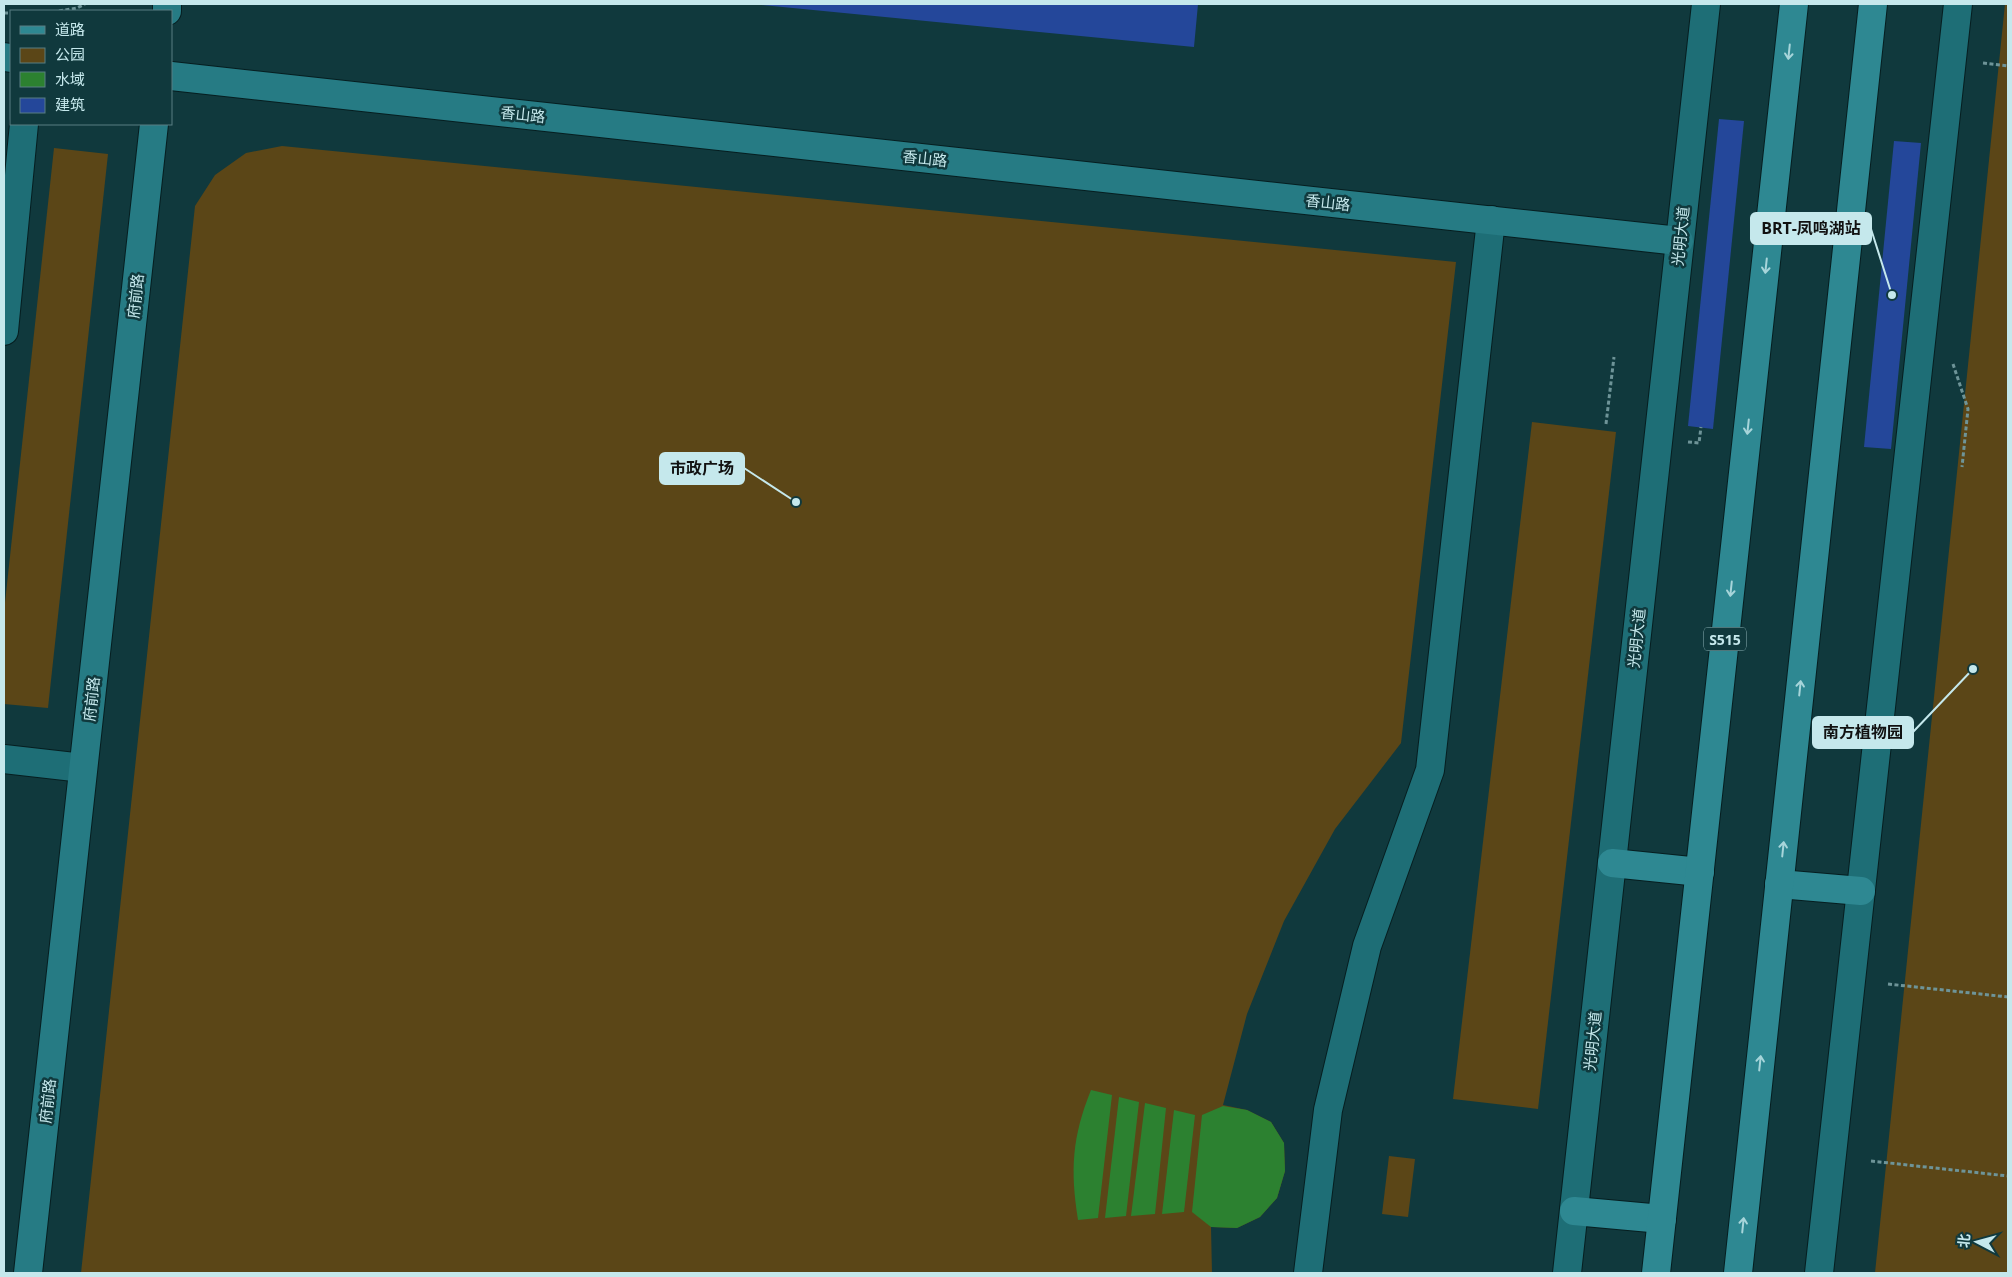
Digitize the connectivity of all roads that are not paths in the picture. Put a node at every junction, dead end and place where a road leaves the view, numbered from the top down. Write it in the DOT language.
graph roads {
  1 [pos="1706,4"];
  2 [pos="1794,4"];
  3 [pos="1873,4"];
  4 [pos="1958,4"];
  5 [pos="172,76"];
  6 [pos="24,125"];
  7 [pos="154,125"];
  8 [pos="1492,220"];
  9 [pos="1679,241"];
  10 [pos="4,331"];
  11 [pos="4,759"];
  12 [pos="84,768"];
  13 [pos="1612,863"];
  14 [pos="1700,872"];
  15 [pos="1779,884"];
  16 [pos="1861,891"];
  17 [pos="1574,1211"];
  18 [pos="1662,1219"];
  19 [pos="28,1273"];
  20 [pos="1308,1273"];
  21 [pos="1567,1273"];
  22 [pos="1656,1273"];
  23 [pos="1738,1273"];
  24 [pos="1819,1273"];
  1 -- 9 [label="street, 光明大道"];
  2 -- 14 [label="main road, S515, one-way"];
  15 -- 3 [label="main road, one-way"];
  4 -- 16 [label="street"];
  5 -- 8 [label="street, 香山路"];
  6 -- 10 [label="street"];
  7 -- 12 [label="street, 府前路"];
  8 -- 9 [label="street, 香山路"];
  8 -- 20 [label="street"];
  9 -- 13 [label="street, 光明大道"];
  11 -- 12 [label="street"];
  12 -- 19 [label="street, 府前路"];
  13 -- 14 [label="main road"];
  13 -- 17 [label="street, 光明大道"];
  14 -- 18 [label="main road, S515"];
  15 -- 16 [label="main road"];
  23 -- 15 [label="main road, one-way"];
  16 -- 24 [label="street"];
  17 -- 18 [label="main road"];
  17 -- 21 [label="street, 光明大道"];
  18 -- 22 [label="main road, S515"];
}
